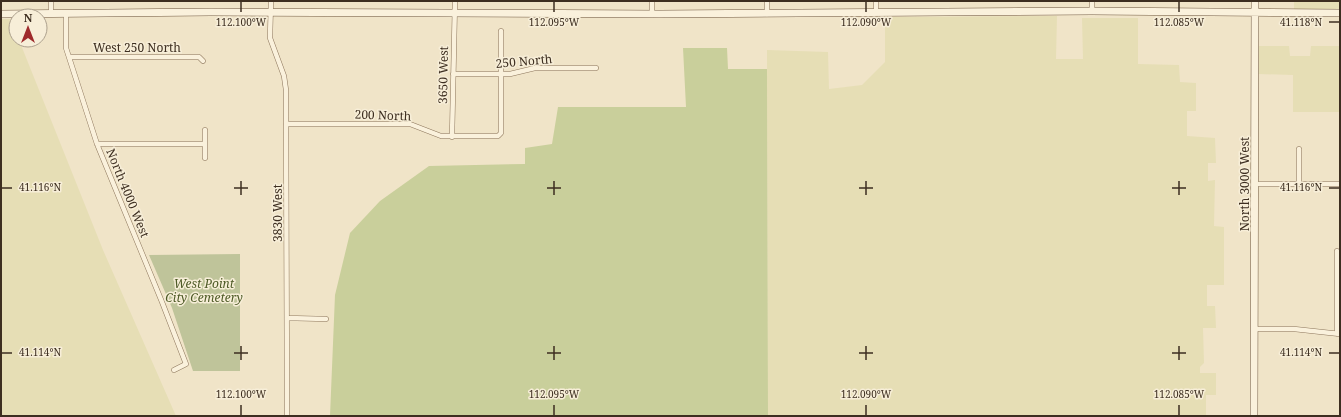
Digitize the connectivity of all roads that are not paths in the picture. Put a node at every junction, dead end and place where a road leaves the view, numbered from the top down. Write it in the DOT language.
graph roads {
  1 [pos="51,1"];
  2 [pos="271,1"];
  3 [pos="455,1"];
  4 [pos="652,1"];
  5 [pos="767,1"];
  6 [pos="876,1"];
  7 [pos="1092,1"];
  8 [pos="1255,1"];
  9 [pos="1092,12"];
  10 [pos="51,13"];
  11 [pos="66,13"];
  12 [pos="270,13"];
  13 [pos="455,13"];
  14 [pos="876,13"];
  15 [pos="1255,13"];
  16 [pos="1340,13"];
  17 [pos="1,14"];
  18 [pos="652,14"];
  19 [pos="767,14"];
  20 [pos="501,31"];
  21 [pos="69,57"];
  22 [pos="203,61"];
  23 [pos="596,68"];
  24 [pos="454,74"];
  25 [pos="501,74"];
  26 [pos="286,124"];
  27 [pos="205,130"];
  28 [pos="452,137"];
  29 [pos="97,144"];
  30 [pos="205,144"];
  31 [pos="1299,149"];
  32 [pos="205,158"];
  33 [pos="1254,184"];
  34 [pos="1299,184"];
  35 [pos="1340,184"];
  36 [pos="1337,251"];
  37 [pos="287,318"];
  38 [pos="326,319"];
  39 [pos="1254,329"];
  40 [pos="1338,334"];
  41 [pos="174,370"];
  42 [pos="287,416"];
  43 [pos="1254,416"];
  1 -- 10 [label="street"];
  2 -- 12 [label="street, 3830 West"];
  3 -- 13 [label="street, 3650 West"];
  4 -- 18 [label="street"];
  5 -- 19 [label="street"];
  6 -- 14 [label="street"];
  7 -- 9 [label="street"];
  8 -- 15 [label="main road, North 3000 West"];
  9 -- 14 [label="main road"];
  9 -- 15 [label="main road"];
  10 -- 11 [label="main road"];
  10 -- 17 [label="main road"];
  11 -- 12 [label="main road"];
  11 -- 21 [label="street, North 4000 West"];
  12 -- 13 [label="main road"];
  12 -- 26 [label="street, 3830 West"];
  13 -- 18 [label="main road"];
  13 -- 24 [label="street, 3650 West"];
  14 -- 19 [label="main road"];
  15 -- 16 [label="main road"];
  15 -- 33 [label="main road, North 3000 West"];
  18 -- 19 [label="main road"];
  20 -- 25 [label="street"];
  21 -- 22 [label="street, West 250 North"];
  21 -- 29 [label="street, North 4000 West"];
  23 -- 25 [label="street, 250 North"];
  24 -- 25 [label="street, 250 North"];
  24 -- 28 [label="street, 3650 West"];
  25 -- 28 [label="street, 200 North"];
  26 -- 28 [label="street, 200 North"];
  26 -- 37 [label="street, 3830 West"];
  27 -- 30 [label="street"];
  29 -- 30 [label="street"];
  29 -- 41 [label="street, North 4000 West"];
  30 -- 32 [label="street"];
  31 -- 34 [label="street"];
  33 -- 34 [label="street"];
  33 -- 39 [label="main road, North 3000 West"];
  34 -- 35 [label="street"];
  36 -- 40 [label="street"];
  37 -- 38 [label="street"];
  37 -- 42 [label="street, 3830 West"];
  39 -- 40 [label="street"];
  39 -- 43 [label="main road, North 3000 West"];
}
